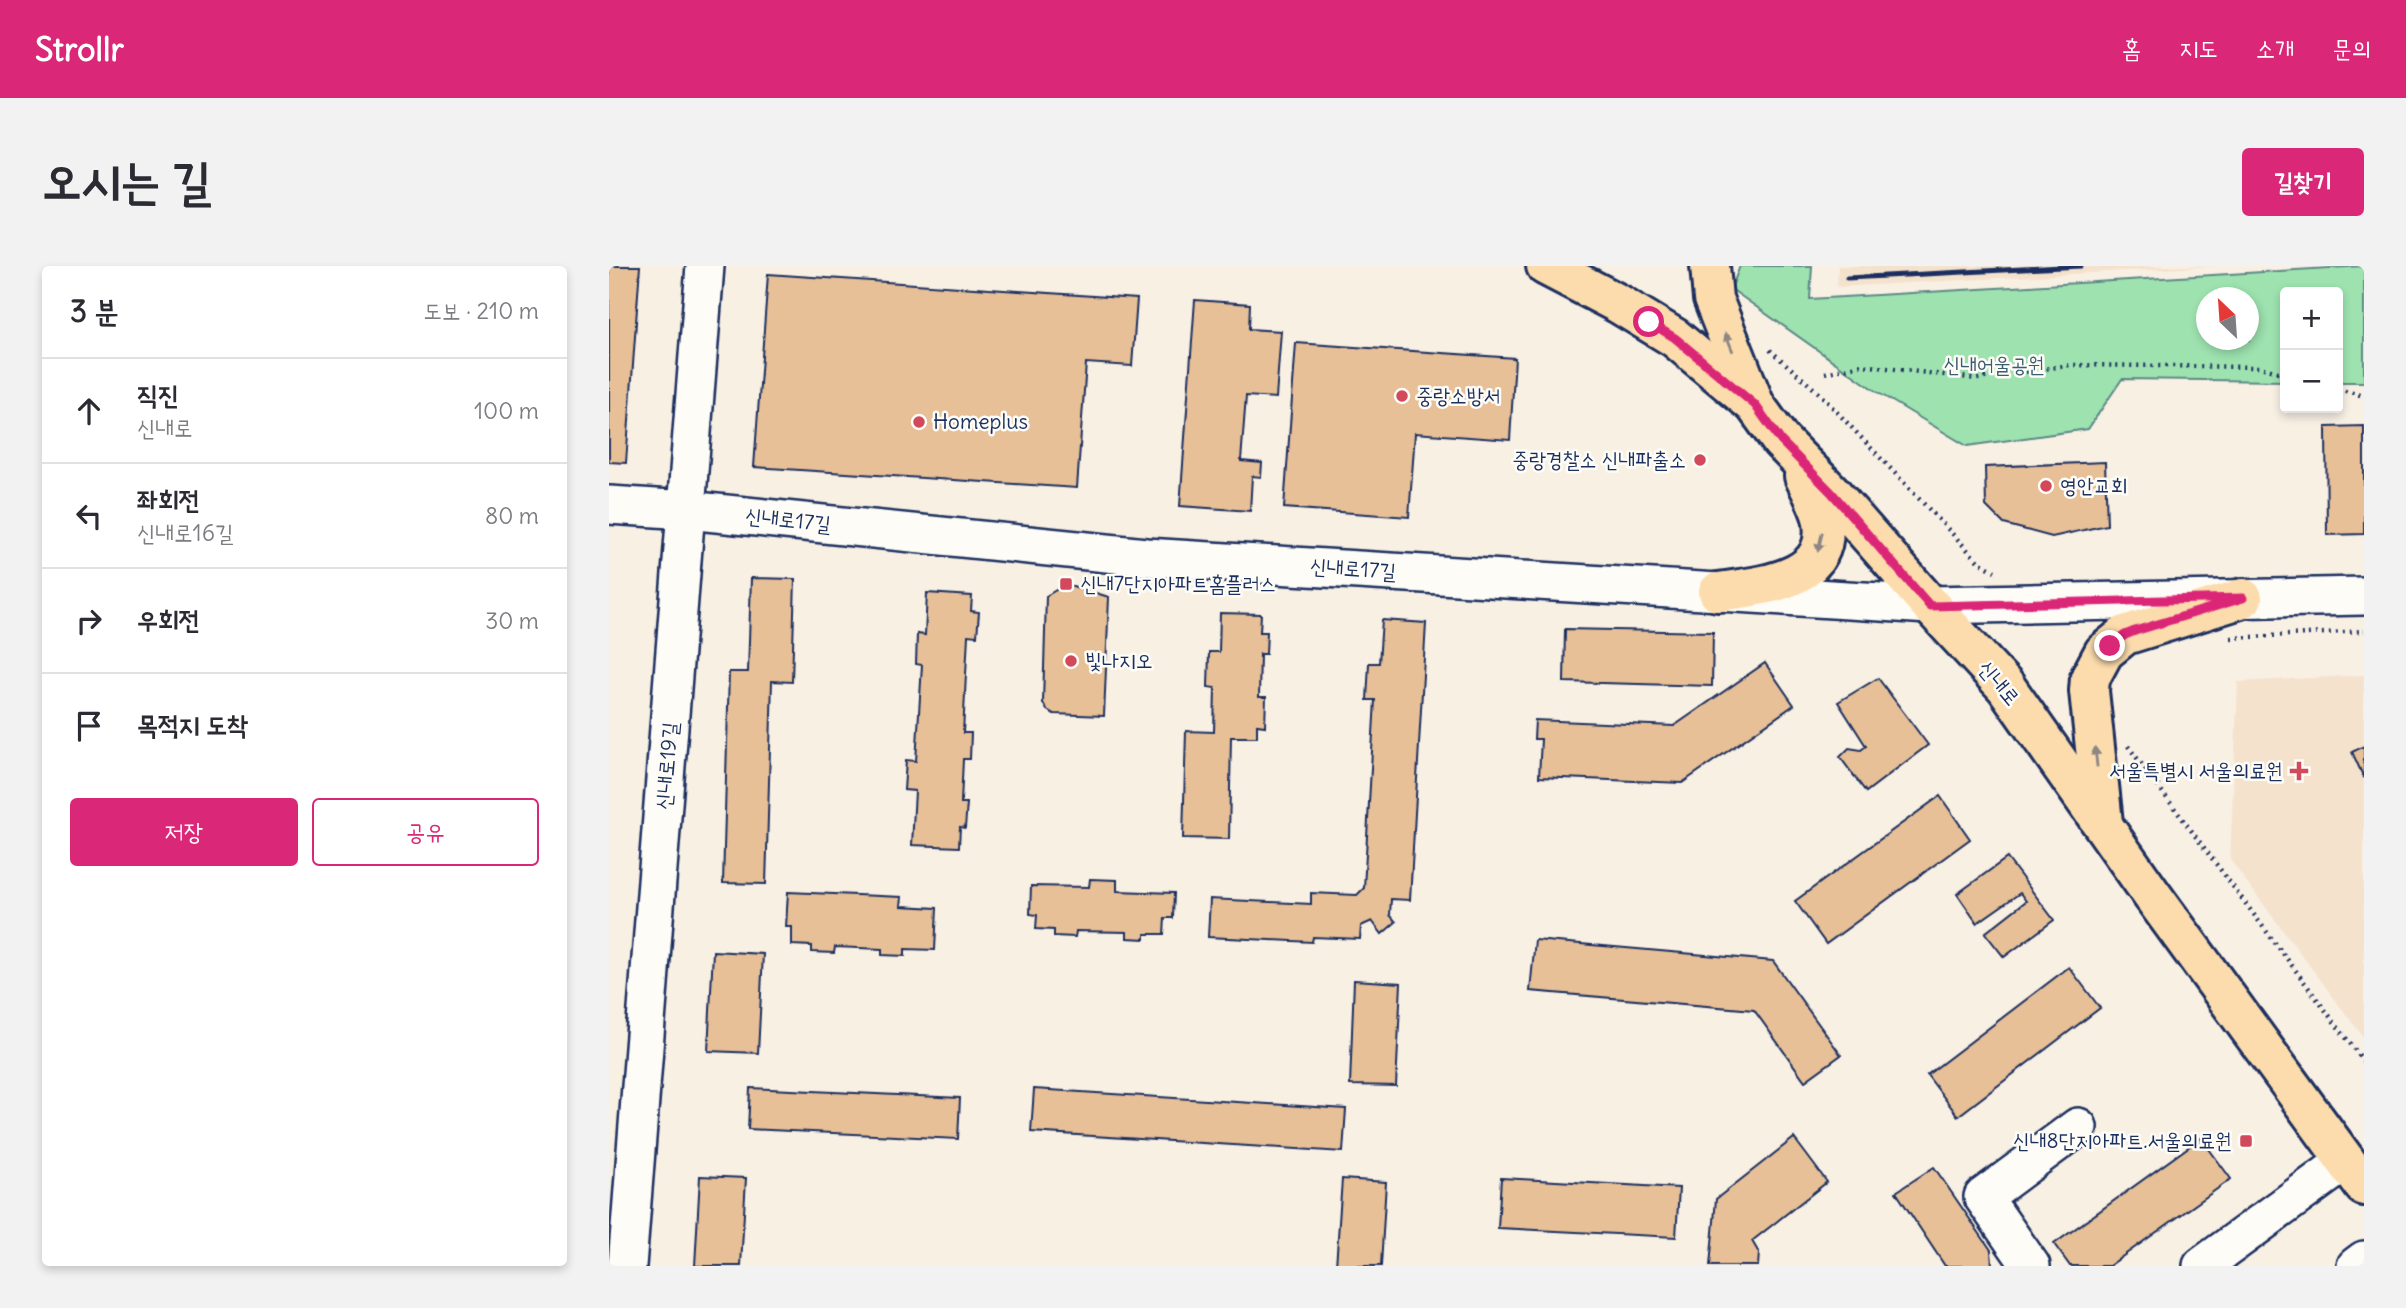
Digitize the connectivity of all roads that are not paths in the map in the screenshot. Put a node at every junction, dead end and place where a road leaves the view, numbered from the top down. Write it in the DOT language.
graph roads {
  1 [pos="705,266"];
  2 [pos="1546,266"];
  3 [pos="1710,266"];
  4 [pos="1755,405"];
  5 [pos="1795,455"];
  6 [pos="609,505"];
  7 [pos="687,510"];
  8 [pos="1718,592"];
  9 [pos="2364,596"];
  10 [pos="2243,598"];
  11 [pos="1930,606"];
  12 [pos="2103,825"];
  13 [pos="2078,1127"];
  14 [pos="2355,1174"];
  15 [pos="2364,1260"];
  16 [pos="627,1266"];
  17 [pos="2031,1266"];
  18 [pos="2202,1266"];
  19 [pos="2356,1266"];
  1 -- 7 [label="street, 신내로19길"];
  2 -- 4 [label="main road, 신내로"];
  4 -- 3 [label="main road, one-way"];
  4 -- 5 [label="main road, 신내로"];
  5 -- 8 [label="main road, one-way"];
  5 -- 11 [label="main road, 신내로"];
  6 -- 7 [label="street, 신내로17길"];
  7 -- 8 [label="street, 신내로17길"];
  7 -- 16 [label="street, 신내로19길"];
  8 -- 11 [label="street, 신내로17길"];
  9 -- 10 [label="street, 신내로17길"];
  10 -- 11 [label="street, 신내로17길"];
  12 -- 10 [label="main road, one-way"];
  11 -- 12 [label="main road, 신내로"];
  12 -- 14 [label="main road, 신내로"];
  13 -- 17 [label="street"];
  14 -- 18 [label="street"];
  15 -- 19 [label="street"];
}
